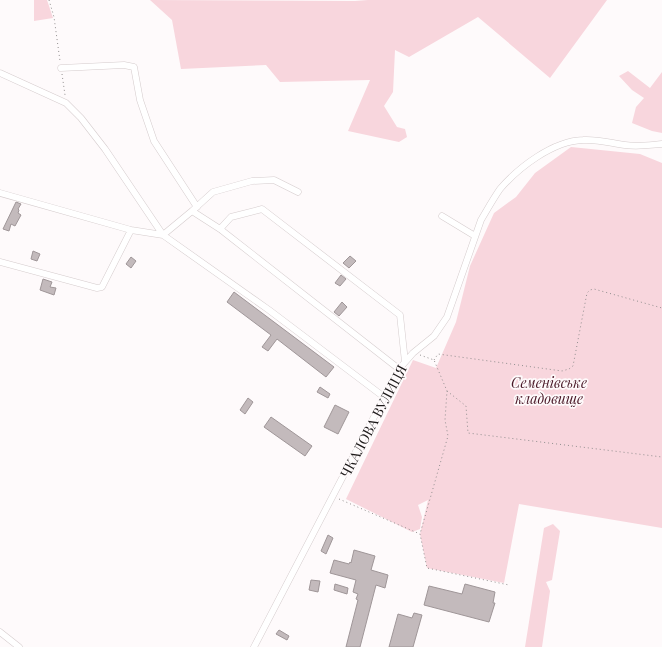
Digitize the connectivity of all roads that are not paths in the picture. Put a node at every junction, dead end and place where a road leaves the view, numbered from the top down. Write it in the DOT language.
graph roads {
  1 [pos="61,68"];
  2 [pos="0,73"];
  3 [pos="662,144"];
  4 [pos="298,192"];
  5 [pos="0,193"];
  6 [pos="194,209"];
  7 [pos="442,216"];
  8 [pos="220,229"];
  9 [pos="131,230"];
  10 [pos="162,235"];
  11 [pos="475,236"];
  12 [pos="0,262"];
  13 [pos="405,362"];
  14 [pos="399,369"];
  15 [pos="384,397"];
  16 [pos="0,632"];
  17 [pos="19,647"];
  18 [pos="254,647"];
  1 -- 6 [label="street"];
  2 -- 10 [label="street"];
  3 -- 11 [label="street, ЧКАЛОВА ВУЛИЦЯ"];
  4 -- 6 [label="street"];
  5 -- 9 [label="street"];
  6 -- 8 [label="street"];
  6 -- 10 [label="street"];
  7 -- 11 [label="street"];
  8 -- 13 [label="street"];
  8 -- 14 [label="street"];
  9 -- 10 [label="street"];
  9 -- 12 [label="street"];
  10 -- 15 [label="street"];
  11 -- 13 [label="street, ЧКАЛОВА ВУЛИЦЯ"];
  13 -- 14 [label="street, ЧКАЛОВА ВУЛИЦЯ"];
  14 -- 15 [label="street, ЧКАЛОВА ВУЛИЦЯ"];
  15 -- 18 [label="street, ЧКАЛОВА ВУЛИЦЯ"];
  16 -- 17 [label="street"];
}
